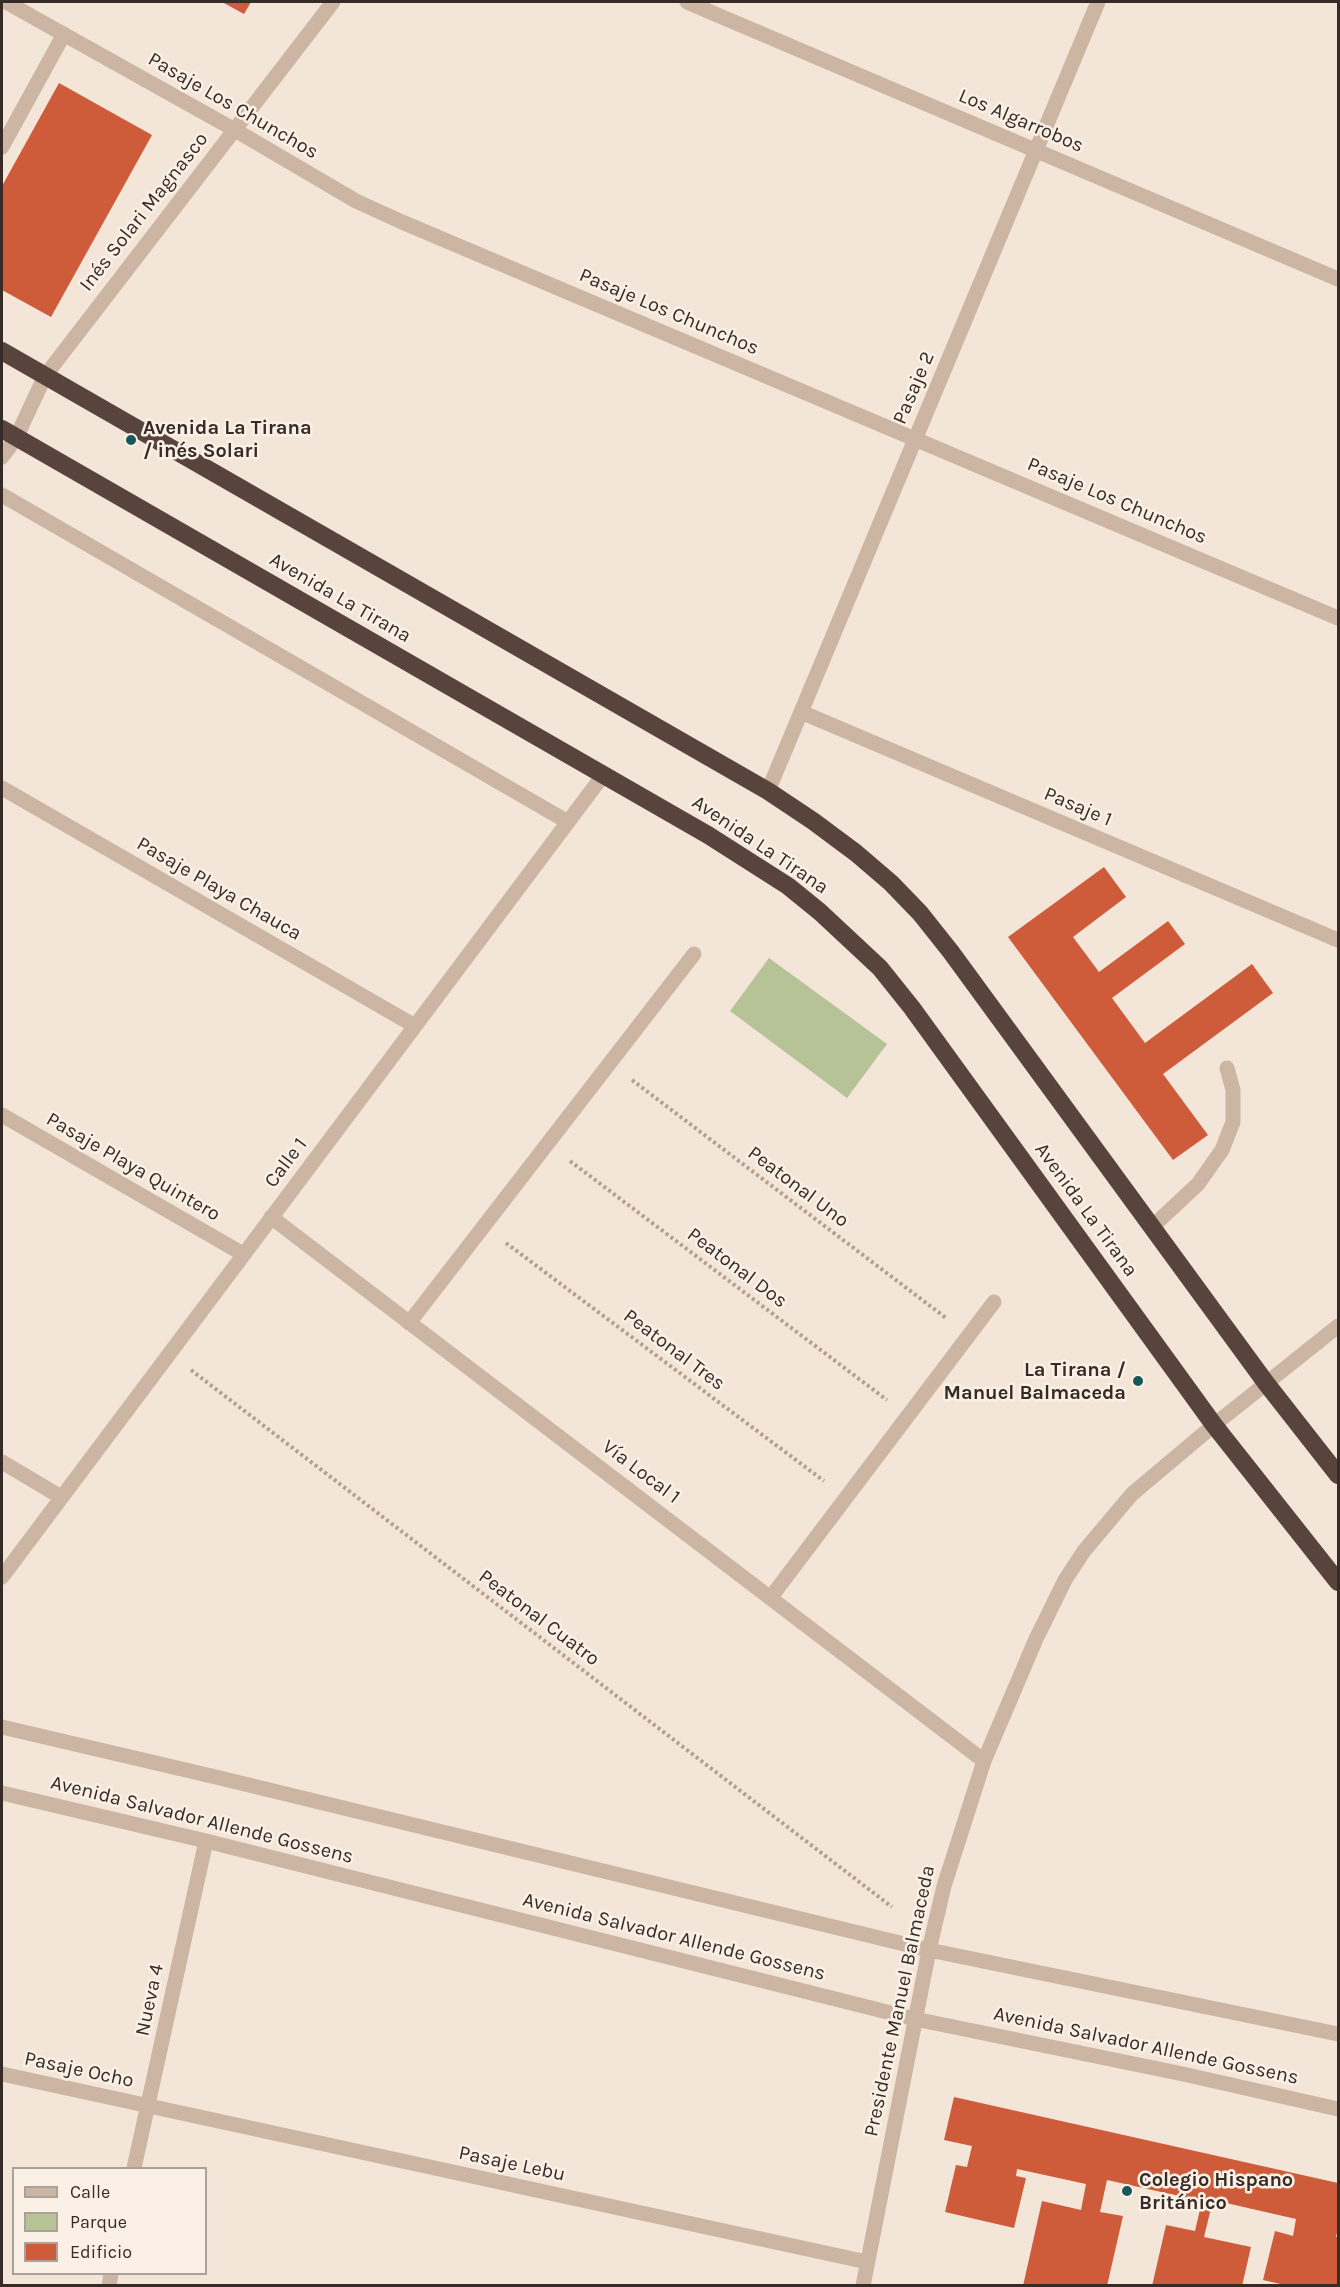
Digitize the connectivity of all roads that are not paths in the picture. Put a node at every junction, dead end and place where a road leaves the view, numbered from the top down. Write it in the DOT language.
graph roads {
  1 [pos="6,2"];
  2 [pos="333,2"];
  3 [pos="687,2"];
  4 [pos="1098,2"];
  5 [pos="64,34"];
  6 [pos="235,130"];
  7 [pos="2,147"];
  8 [pos="1036,150"];
  9 [pos="1338,279"];
  10 [pos="2,351"];
  11 [pos="45,376"];
  12 [pos="9,433"];
  13 [pos="915,439"];
  14 [pos="2,457"];
  15 [pos="2,495"];
  16 [pos="1338,618"];
  17 [pos="801,712"];
  18 [pos="604,774"];
  19 [pos="2,788"];
  20 [pos="768,791"];
  21 [pos="568,822"];
  22 [pos="1338,940"];
  23 [pos="694,954"];
  24 [pos="415,1026"];
  25 [pos="1227,1068"];
  26 [pos="2,1115"];
  27 [pos="271,1218"];
  28 [pos="1152,1227"];
  29 [pos="243,1254"];
  30 [pos="994,1302"];
  31 [pos="409,1323"];
  32 [pos="1338,1326"];
  33 [pos="1266,1383"];
  34 [pos="1214,1425"];
  35 [pos="2,1462"];
  36 [pos="1338,1475"];
  37 [pos="62,1497"];
  38 [pos="2,1577"];
  39 [pos="1338,1582"];
  40 [pos="771,1597"];
  41 [pos="2,1727"];
  42 [pos="984,1761"];
  43 [pos="2,1793"];
  44 [pos="206,1841"];
  45 [pos="929,1950"];
  46 [pos="915,2019"];
  47 [pos="1338,2034"];
  48 [pos="2,2074"];
  49 [pos="148,2106"];
  50 [pos="1338,2109"];
  51 [pos="134,2167"];
  52 [pos="867,2262"];
  53 [pos="863,2286"];
  1 -- 5 [label="street, Pasaje Los Chunchos"];
  2 -- 6 [label="street, Inés Solari Magnasco"];
  3 -- 8 [label="street, Los Algarrobos"];
  4 -- 8 [label="street, Pasaje 2"];
  5 -- 6 [label="street, Pasaje Los Chunchos"];
  5 -- 7 [label="street"];
  6 -- 11 [label="street, Inés Solari Magnasco"];
  6 -- 13 [label="street, Pasaje Los Chunchos"];
  8 -- 9 [label="street, Los Algarrobos"];
  8 -- 13 [label="street, Pasaje 2"];
  10 -- 11 [label="highway"];
  11 -- 12 [label="street, Inés Solari Magnasco"];
  11 -- 20 [label="highway"];
  12 -- 14 [label="street, Inés Solari Magnasco"];
  12 -- 18 [label="highway, Avenida La Tirana"];
  13 -- 16 [label="street, Pasaje Los Chunchos"];
  13 -- 17 [label="street, Pasaje 2"];
  15 -- 21 [label="street"];
  17 -- 20 [label="street, Pasaje 2"];
  17 -- 22 [label="street, Pasaje 1"];
  18 -- 21 [label="street, Calle 1"];
  18 -- 34 [label="highway, Avenida La Tirana"];
  19 -- 24 [label="street, Pasaje Playa Chauca"];
  20 -- 28 [label="highway"];
  21 -- 24 [label="street, Calle 1"];
  23 -- 31 [label="street"];
  24 -- 27 [label="street, Calle 1"];
  25 -- 28 [label="street"];
  26 -- 29 [label="street, Pasaje Playa Quintero"];
  27 -- 29 [label="street, Calle 1"];
  27 -- 31 [label="street, Vía Local 1"];
  28 -- 33 [label="highway"];
  29 -- 37 [label="street, Calle 1"];
  30 -- 40 [label="street"];
  31 -- 40 [label="street, Vía Local 1"];
  32 -- 33 [label="street, Presidente Manuel Balmaceda"];
  33 -- 34 [label="street, Presidente Manuel Balmaceda"];
  33 -- 36 [label="highway"];
  34 -- 39 [label="highway, Avenida La Tirana"];
  34 -- 42 [label="street, Presidente Manuel Balmaceda"];
  35 -- 37 [label="street"];
  37 -- 38 [label="street, Calle 1"];
  40 -- 42 [label="street, Vía Local 1"];
  41 -- 45 [label="street"];
  42 -- 45 [label="street, Presidente Manuel Balmaceda"];
  43 -- 44 [label="street, Avenida Salvador Allende Gossens"];
  44 -- 46 [label="street, Avenida Salvador Allende Gossens"];
  44 -- 49 [label="street, Nueva 4"];
  45 -- 46 [label="street, Presidente Manuel Balmaceda"];
  45 -- 47 [label="street"];
  46 -- 50 [label="street, Avenida Salvador Allende Gossens"];
  46 -- 52 [label="street, Presidente Manuel Balmaceda"];
  48 -- 49 [label="street, Pasaje Ocho"];
  49 -- 51 [label="street, Nueva 4"];
  49 -- 52 [label="street, Pasaje Lebu"];
  52 -- 53 [label="street, Presidente Manuel Balmaceda"];
}
